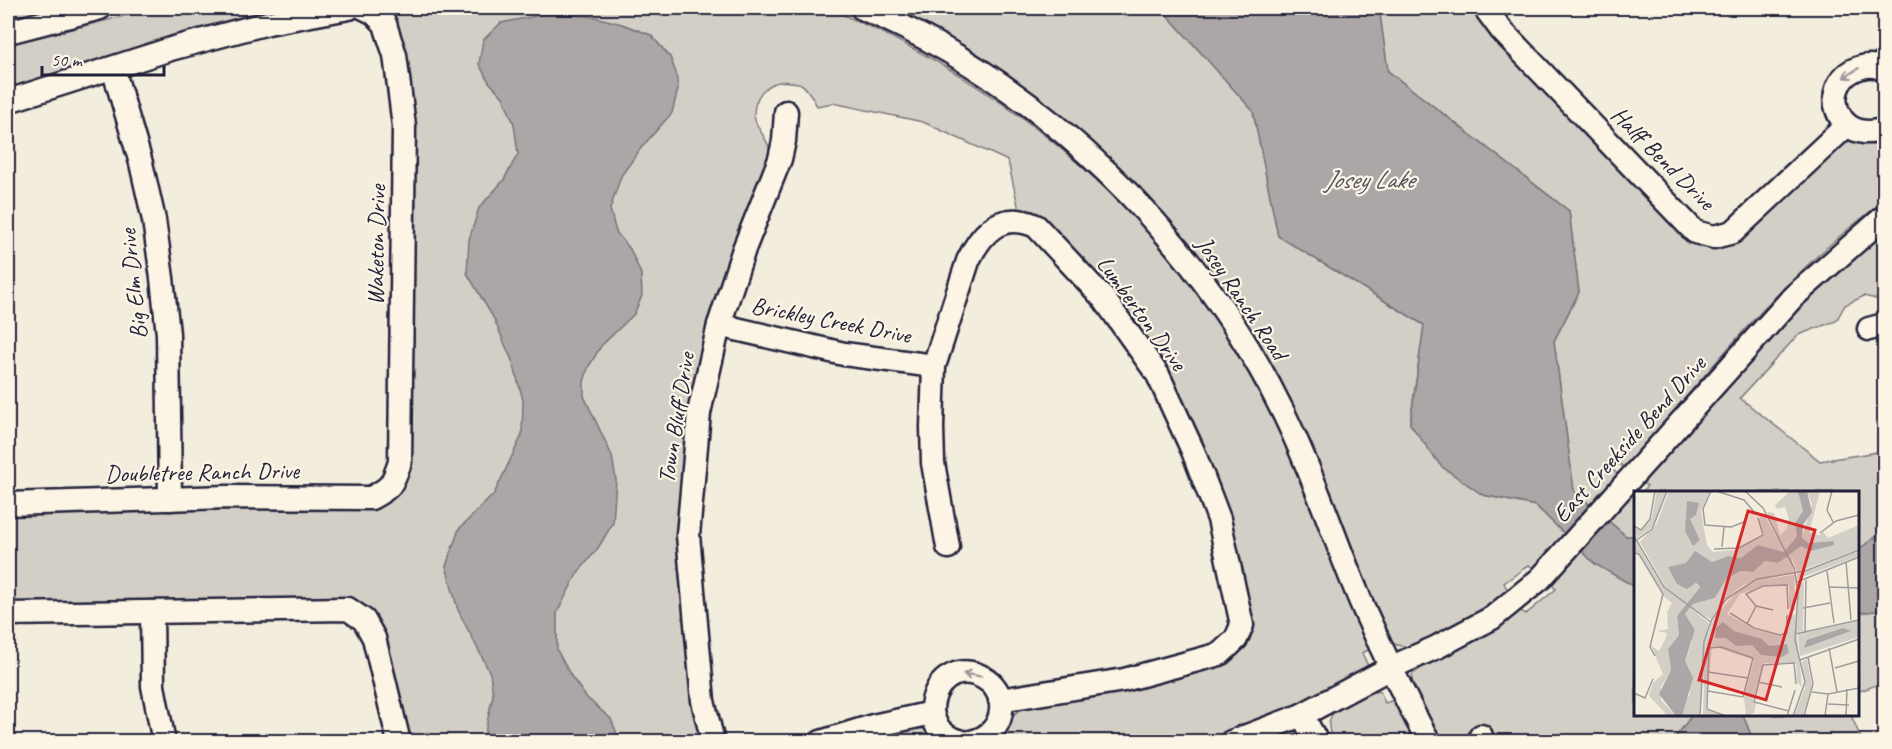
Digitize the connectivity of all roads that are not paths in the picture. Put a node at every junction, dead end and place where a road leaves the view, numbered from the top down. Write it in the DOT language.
graph roads {
  1 [pos="100,8"];
  2 [pos="349,8"];
  3 [pos="862,8"];
  4 [pos="1485,8"];
  5 [pos="369,10"];
  6 [pos="8,32"];
  7 [pos="113,68"];
  8 [pos="1884,70"];
  9 [pos="8,101"];
  10 [pos="786,112"];
  11 [pos="1847,125"];
  12 [pos="1884,129"];
  13 [pos="1884,217"];
  14 [pos="719,326"];
  15 [pos="934,366"];
  16 [pos="393,483"];
  17 [pos="170,499"];
  18 [pos="8,504"];
  19 [pos="948,547"];
  20 [pos="152,612"];
  21 [pos="8,614"];
  22 [pos="1392,667"];
  23 [pos="1000,700"];
  24 [pos="932,713"];
  25 [pos="1302,715"];
  26 [pos="164,741"];
  27 [pos="399,741"];
  28 [pos="713,741"];
  29 [pos="821,741"];
  30 [pos="972,741"];
  31 [pos="1232,741"];
  32 [pos="1317,741"];
  33 [pos="1429,741"];
  1 -- 6 [label="street"];
  2 -- 7 [label="street"];
  3 -- 22 [label="street, Josey Ranch Road"];
  4 -- 11 [label="street, Halff Bend Drive"];
  5 -- 16 [label="street, Waketon Drive"];
  7 -- 9 [label="street"];
  7 -- 17 [label="street, Big Elm Drive"];
  8 -- 11 [label="street, one-way"];
  10 -- 14 [label="street, Town Bluff Drive"];
  11 -- 12 [label="street"];
  13 -- 22 [label="street, East Creekside Bend Drive"];
  14 -- 15 [label="street, Brickley Creek Drive"];
  14 -- 28 [label="street, Town Bluff Drive"];
  15 -- 19 [label="street, Lumberton Drive"];
  15 -- 23 [label="street, Lumberton Drive"];
  16 -- 17 [label="street, Doubletree Ranch Drive"];
  17 -- 18 [label="street, Doubletree Ranch Drive"];
  20 -- 21 [label="street"];
  20 -- 26 [label="street"];
  20 -- 27 [label="street"];
  22 -- 25 [label="street, East Creekside Bend Drive"];
  22 -- 33 [label="street, Josey Ranch Road"];
  23 -- 24 [label="street, one-way"];
  23 -- 30 [label="street"];
  24 -- 29 [label="street"];
  24 -- 30 [label="street"];
  25 -- 31 [label="street, East Creekside Bend Drive"];
  25 -- 32 [label="street"];
}
